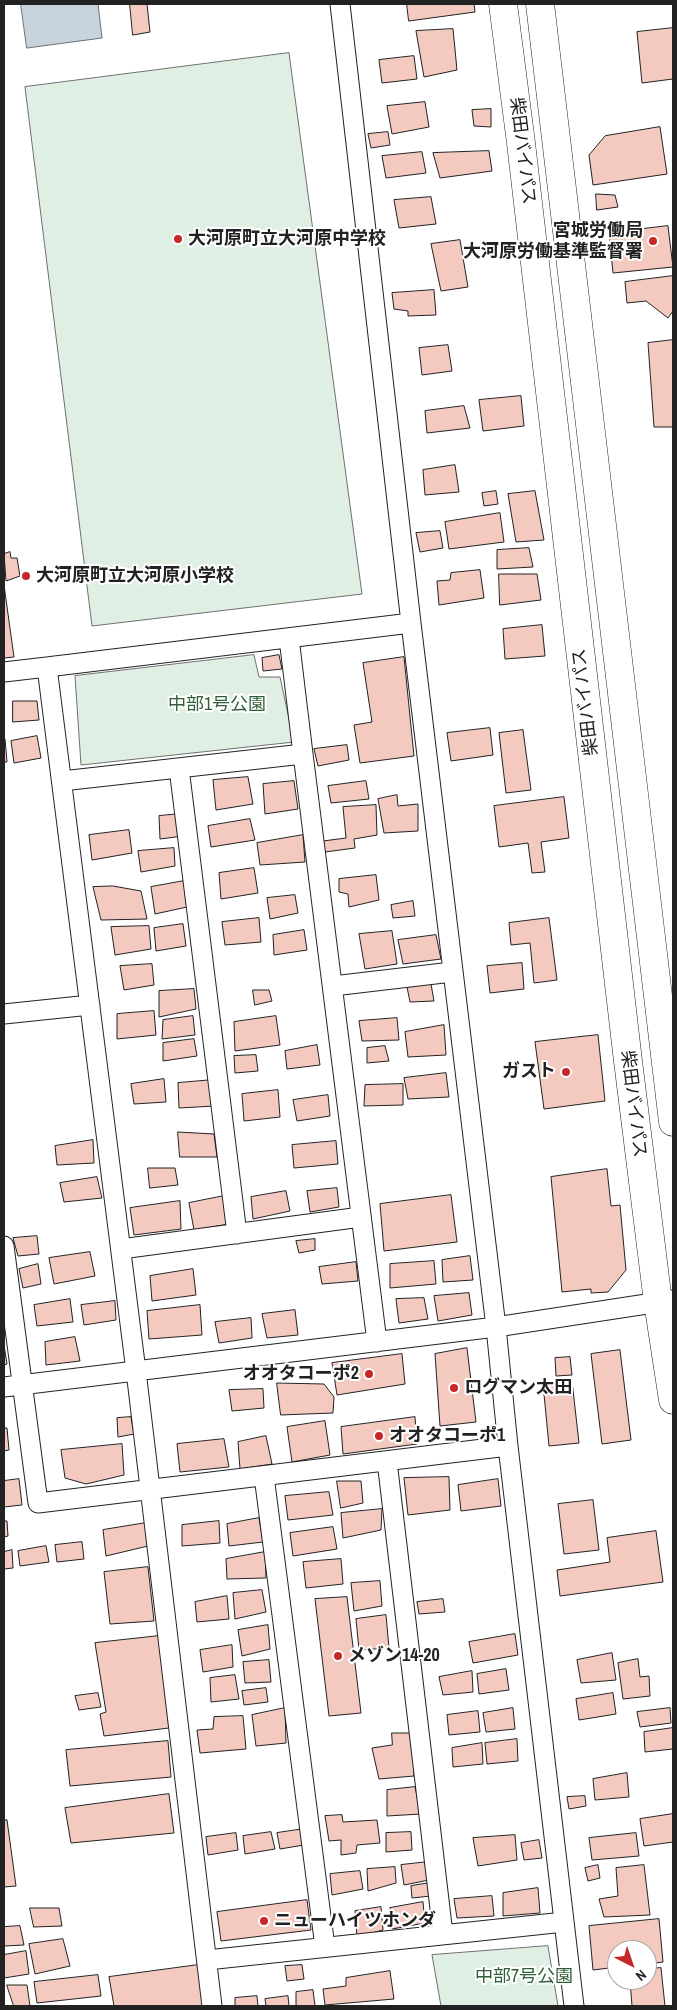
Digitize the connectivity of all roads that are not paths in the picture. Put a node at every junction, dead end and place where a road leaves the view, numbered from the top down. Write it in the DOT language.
graph roads {
  1 [pos="340,4"];
  2 [pos="503,4"];
  3 [pos="540,4"];
  4 [pos="410,623"];
  5 [pos="289,638"];
  6 [pos="47,667"];
  7 [pos="4,672"];
  8 [pos="304,754"];
  9 [pos="180,768"];
  10 [pos="62,781"];
  11 [pos="452,972"];
  12 [pos="332,986"];
  13 [pos="90,1005"];
  14 [pos="4,1014"];
  15 [pos="673,1122"];
  16 [pos="361,1218"];
  17 [pos="237,1234"];
  18 [pos="4,1246"];
  19 [pos="121,1249"];
  20 [pos="666,1301"];
  21 [pos="496,1327"];
  22 [pos="377,1342"];
  23 [pos="136,1371"];
  24 [pos="12,1386"];
  25 [pos="673,1400"];
  26 [pos="508,1446"];
  27 [pos="387,1461"];
  28 [pos="264,1476"];
  29 [pos="150,1490"];
  30 [pos="564,1922"];
  31 [pos="443,1934"];
  32 [pos="325,1947"];
  33 [pos="207,1960"];
  34 [pos="212,2006"];
  35 [pos="574,2006"];
  1 -- 4 [label="street"];
  2 -- 20 [label="highway, 柴田バイパス"];
  3 -- 15 [label="highway, 柴田バイパス"];
  4 -- 5 [label="street"];
  4 -- 11 [label="street"];
  5 -- 6 [label="street"];
  5 -- 8 [label="street"];
  6 -- 7 [label="street"];
  6 -- 10 [label="street"];
  8 -- 9 [label="street"];
  8 -- 12 [label="street"];
  9 -- 10 [label="street"];
  9 -- 17 [label="street"];
  10 -- 13 [label="street"];
  11 -- 12 [label="street"];
  11 -- 21 [label="street"];
  12 -- 16 [label="street"];
  13 -- 14 [label="street"];
  13 -- 19 [label="street"];
  16 -- 17 [label="street"];
  16 -- 22 [label="street"];
  17 -- 19 [label="street"];
  18 -- 24 [label="street"];
  19 -- 23 [label="street"];
  20 -- 21 [label="street"];
  20 -- 25 [label="highway, 柴田バイパス"];
  21 -- 22 [label="street"];
  21 -- 26 [label="street"];
  22 -- 23 [label="street"];
  23 -- 24 [label="street"];
  23 -- 29 [label="street"];
  24 -- 29 [label="street"];
  26 -- 27 [label="street"];
  26 -- 30 [label="street"];
  27 -- 28 [label="street"];
  27 -- 31 [label="street"];
  28 -- 29 [label="street"];
  28 -- 32 [label="street"];
  29 -- 33 [label="street"];
  30 -- 31 [label="street"];
  30 -- 35 [label="street"];
  31 -- 32 [label="street"];
  32 -- 33 [label="street"];
  33 -- 34 [label="street"];
}
